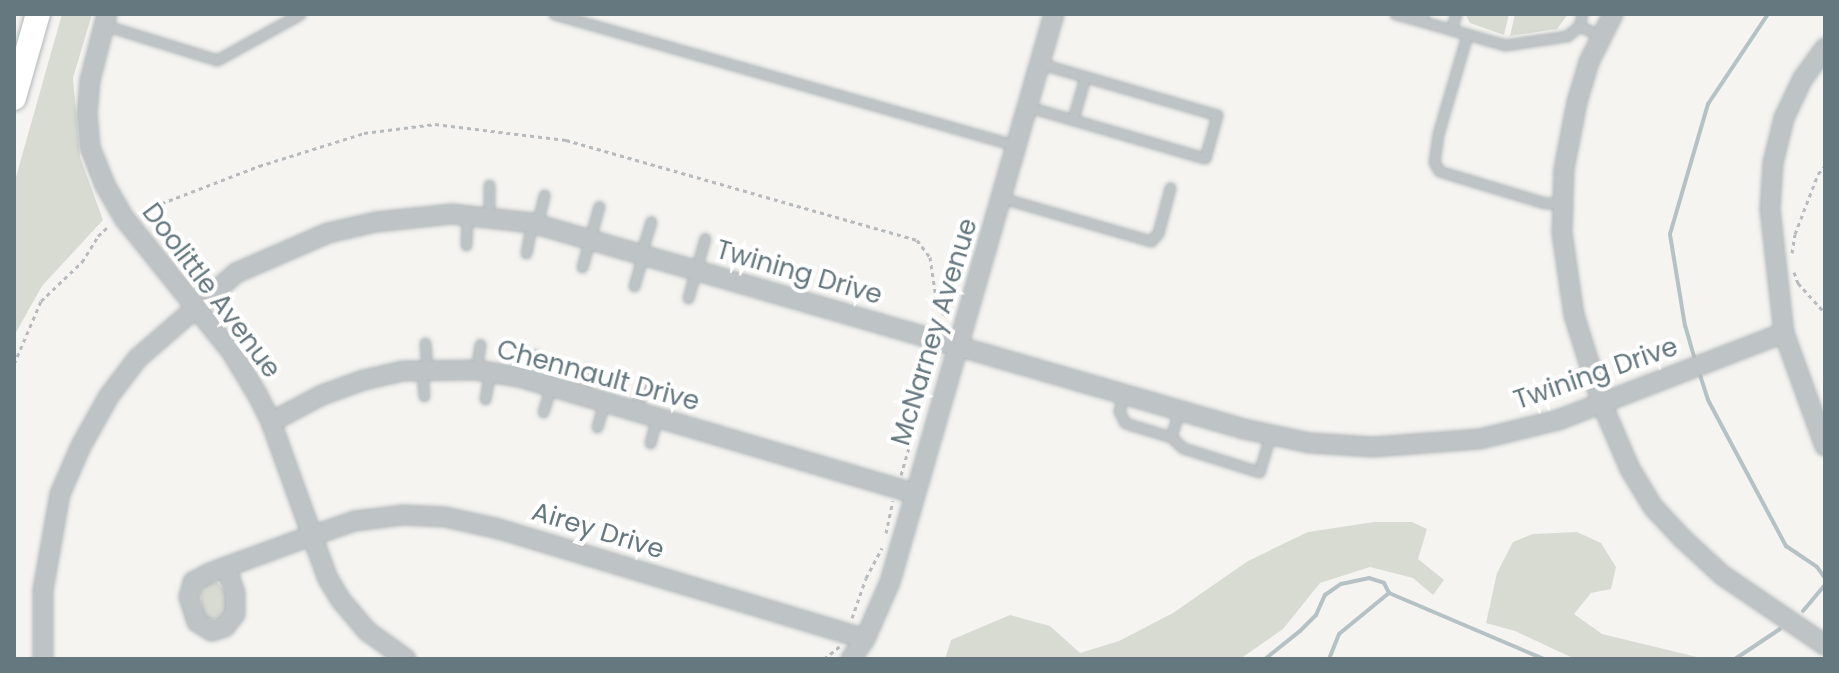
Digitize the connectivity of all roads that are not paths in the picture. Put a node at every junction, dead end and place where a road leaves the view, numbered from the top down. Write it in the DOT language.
graph roads {
  1 [pos="38,14"];
  2 [pos="300,14"];
  3 [pos="554,14"];
  4 [pos="1054,14"];
  5 [pos="1395,14"];
  6 [pos="1456,14"];
  7 [pos="1582,14"];
  8 [pos="1613,14"];
  9 [pos="1422,18"];
  10 [pos="105,20"];
  11 [pos="1579,26"];
  12 [pos="1451,30"];
  13 [pos="1467,35"];
  14 [pos="1601,36"];
  15 [pos="1825,48"];
  16 [pos="1041,64"];
  17 [pos="1085,77"];
  18 [pos="14,98"];
  19 [pos="1029,107"];
  20 [pos="1073,119"];
  21 [pos="1018,146"];
  22 [pos="489,185"];
  23 [pos="1170,188"];
  24 [pos="544,195"];
  25 [pos="1002,198"];
  26 [pos="1563,203"];
  27 [pos="599,206"];
  28 [pos="467,214"];
  29 [pos="489,216"];
  30 [pos="651,221"];
  31 [pos="535,223"];
  32 [pos="705,238"];
  33 [pos="590,239"];
  34 [pos="466,245"];
  35 [pos="526,253"];
  36 [pos="642,254"];
  37 [pos="582,267"];
  38 [pos="696,270"];
  39 [pos="634,286"];
  40 [pos="688,298"];
  41 [pos="195,305"];
  42 [pos="1784,333"];
  43 [pos="425,343"];
  44 [pos="480,344"];
  45 [pos="957,346"];
  46 [pos="534,355"];
  47 [pos="424,369"];
  48 [pos="588,369"];
  49 [pos="483,371"];
  50 [pos="527,380"];
  51 [pos="643,385"];
  52 [pos="551,386"];
  53 [pos="1124,393"];
  54 [pos="580,395"];
  55 [pos="424,396"];
  56 [pos="485,399"];
  57 [pos="604,402"];
  58 [pos="1602,404"];
  59 [pos="1179,410"];
  60 [pos="635,411"];
  61 [pos="543,412"];
  62 [pos="657,417"];
  63 [pos="271,422"];
  64 [pos="597,427"];
  65 [pos="1270,435"];
  66 [pos="1171,437"];
  67 [pos="650,443"];
  68 [pos="1825,446"];
  69 [pos="906,490"];
  70 [pos="312,536"];
  71 [pos="226,567"];
  72 [pos="856,636"];
  73 [pos="1825,645"];
  74 [pos="43,659"];
  75 [pos="406,659"];
  76 [pos="851,659"];
  1 -- 18 [label="main road"];
  2 -- 10 [label="lane"];
  3 -- 21 [label="lane"];
  4 -- 16 [label="street, McNarney Avenue"];
  5 -- 9 [label="lane"];
  6 -- 12 [label="lane"];
  7 -- 11 [label="lane"];
  8 -- 14 [label="street"];
  9 -- 12 [label="lane"];
  10 -- 41 [label="street, Doolittle Avenue"];
  11 -- 13 [label="lane"];
  11 -- 14 [label="lane"];
  12 -- 13 [label="lane"];
  13 -- 26 [label="lane"];
  14 -- 26 [label="street"];
  15 -- 42 [label="street"];
  16 -- 17 [label="lane"];
  16 -- 19 [label="street, McNarney Avenue"];
  17 -- 20 [label="lane"];
  17 -- 20 [label="lane"];
  19 -- 20 [label="lane"];
  19 -- 21 [label="street, McNarney Avenue"];
  21 -- 25 [label="street, McNarney Avenue"];
  22 -- 29 [label="lane"];
  23 -- 25 [label="lane"];
  24 -- 31 [label="lane"];
  25 -- 45 [label="street, McNarney Avenue"];
  26 -- 58 [label="street"];
  27 -- 33 [label="lane"];
  28 -- 29 [label="street, Twining Drive"];
  28 -- 34 [label="lane"];
  28 -- 41 [label="street, Twining Drive"];
  29 -- 31 [label="street, Twining Drive"];
  30 -- 36 [label="lane"];
  31 -- 33 [label="street, Twining Drive"];
  31 -- 35 [label="lane"];
  32 -- 38 [label="lane"];
  33 -- 36 [label="street, Twining Drive"];
  33 -- 37 [label="lane"];
  36 -- 38 [label="street, Twining Drive"];
  36 -- 39 [label="lane"];
  38 -- 40 [label="lane"];
  38 -- 45 [label="street, Twining Drive"];
  41 -- 63 [label="street, Doolittle Avenue"];
  41 -- 74 [label="street, Twining Drive"];
  42 -- 58 [label="street, Twining Drive"];
  42 -- 68 [label="street"];
  43 -- 47 [label="lane"];
  44 -- 49 [label="lane"];
  45 -- 53 [label="street, Twining Drive"];
  45 -- 69 [label="street, McNarney Avenue"];
  46 -- 50 [label="lane"];
  47 -- 49 [label="street, Chennault Drive"];
  47 -- 55 [label="lane"];
  47 -- 63 [label="street, Chennault Drive"];
  48 -- 54 [label="lane"];
  49 -- 50 [label="street, Chennault Drive"];
  49 -- 56 [label="lane"];
  50 -- 52 [label="street, Chennault Drive"];
  51 -- 60 [label="lane"];
  52 -- 54 [label="street, Chennault Drive"];
  52 -- 61 [label="lane"];
  53 -- 59 [label="street, Twining Drive"];
  53 -- 66 [label="lane"];
  54 -- 57 [label="street, Chennault Drive"];
  57 -- 60 [label="street, Chennault Drive"];
  57 -- 64 [label="lane"];
  58 -- 65 [label="street, Twining Drive"];
  58 -- 73 [label="street"];
  59 -- 65 [label="street, Twining Drive"];
  59 -- 66 [label="lane"];
  60 -- 62 [label="street, Chennault Drive"];
  62 -- 67 [label="lane"];
  62 -- 69 [label="street, Chennault Drive"];
  63 -- 70 [label="street, Doolittle Avenue"];
  65 -- 66 [label="lane"];
  69 -- 72 [label="street, McNarney Avenue"];
  70 -- 71 [label="street, Airey Drive"];
  70 -- 72 [label="street, Airey Drive"];
  70 -- 75 [label="street, Doolittle Avenue"];
  72 -- 76 [label="street, McNarney Avenue"];
}
